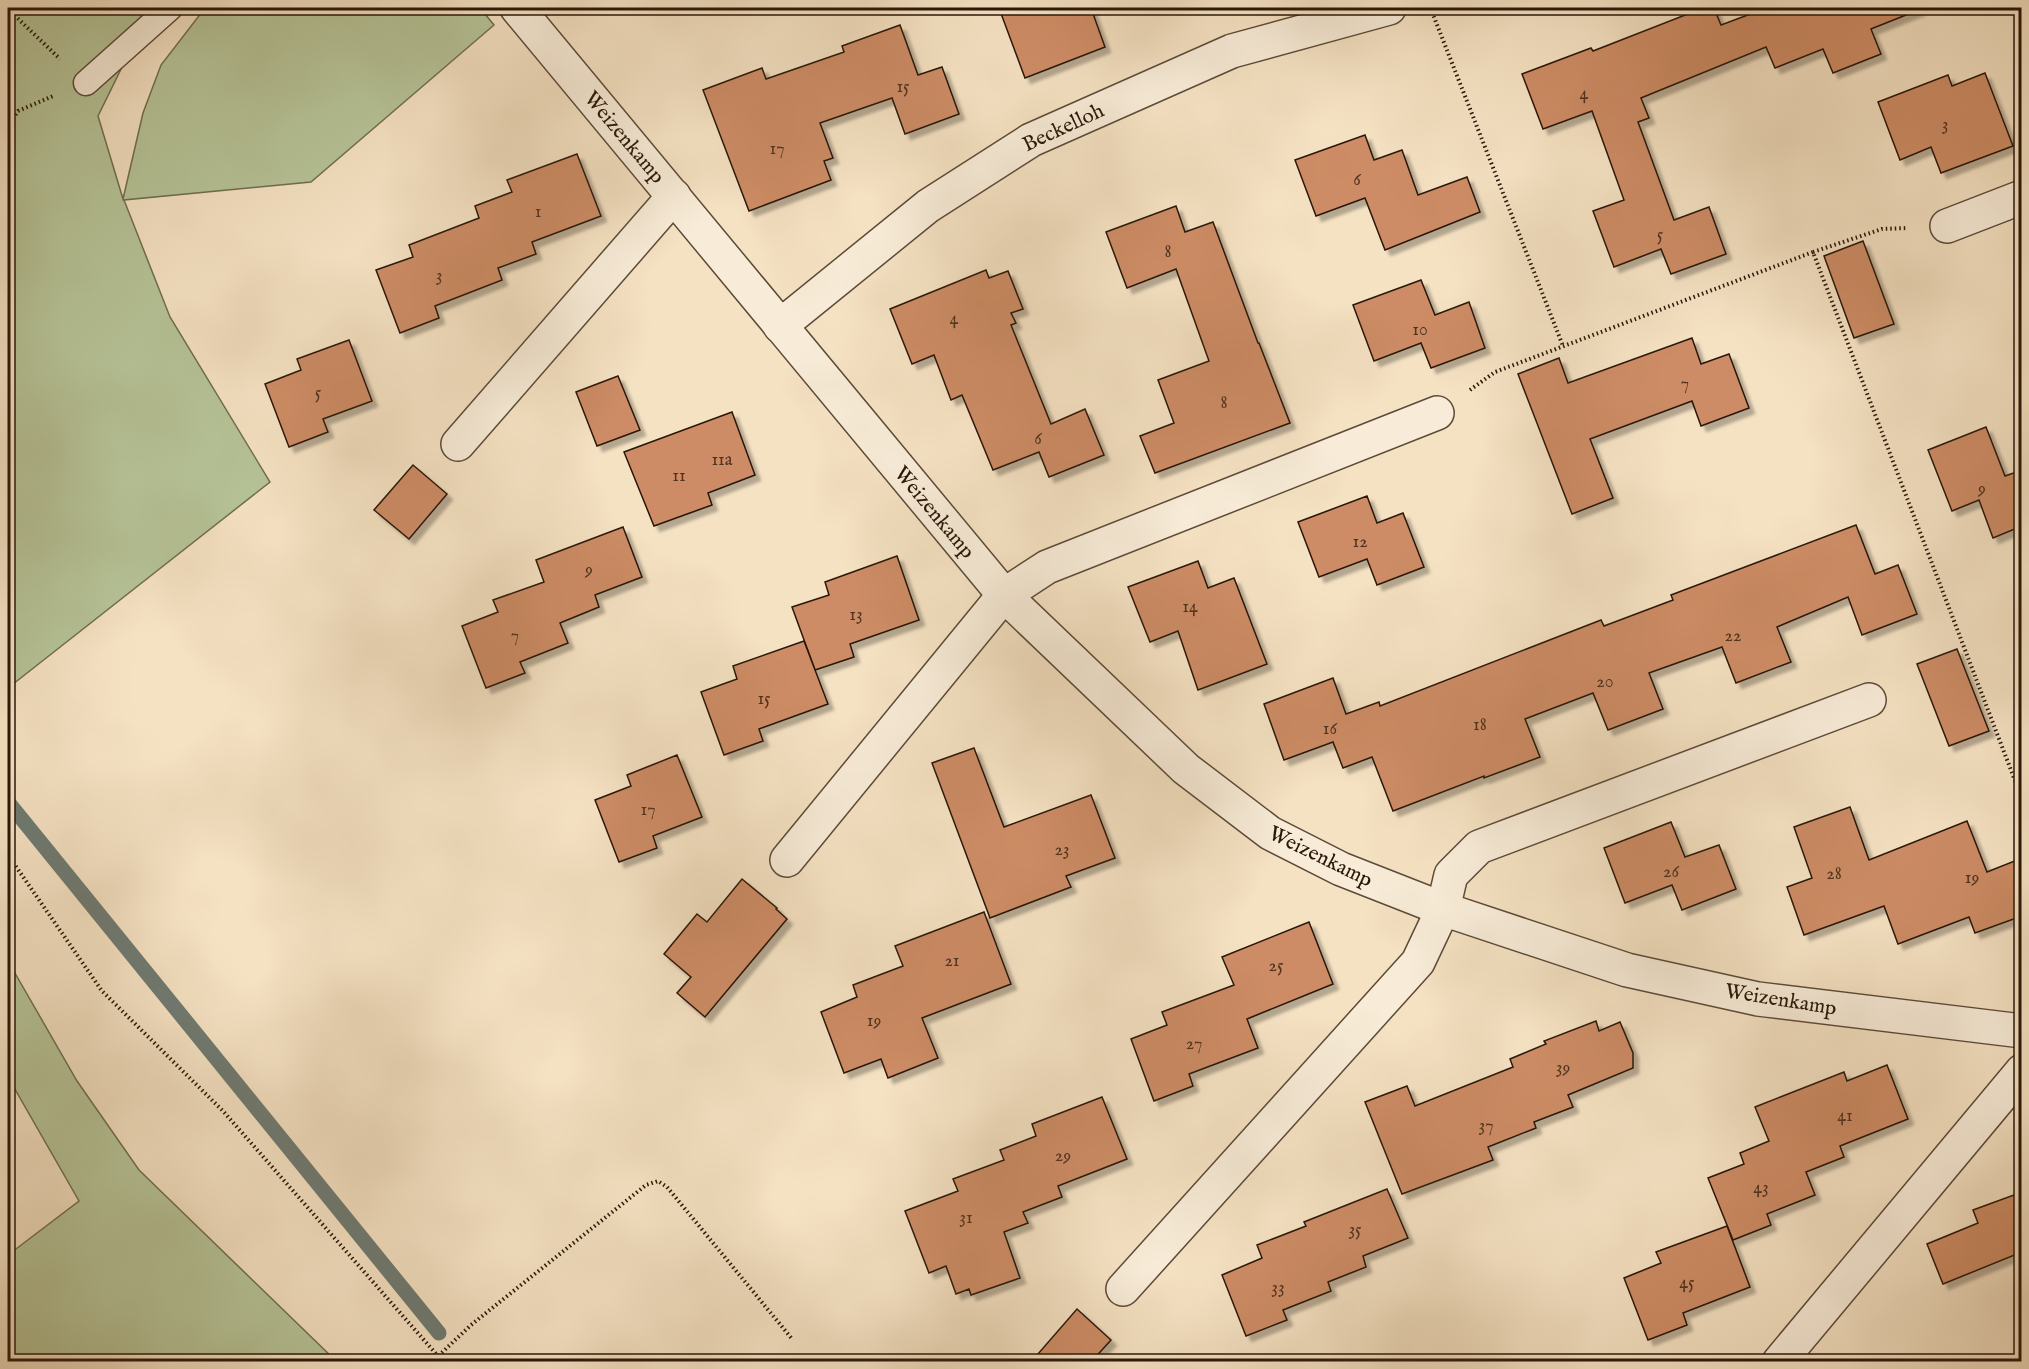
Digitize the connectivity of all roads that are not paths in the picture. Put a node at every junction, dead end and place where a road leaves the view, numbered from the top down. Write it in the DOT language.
graph roads {
  1 [pos="170,8"];
  2 [pos="517,8"];
  3 [pos="1389,8"];
  4 [pos="86,83"];
  5 [pos="674,196"];
  6 [pos="2022,197"];
  7 [pos="1947,225"];
  8 [pos="780,326"];
  9 [pos="1437,413"];
  10 [pos="458,444"];
  11 [pos="1004,595"];
  12 [pos="1869,700"];
  13 [pos="787,860"];
  14 [pos="1443,909"];
  15 [pos="2022,1031"];
  16 [pos="2022,1071"];
  17 [pos="1123,1289"];
  18 [pos="1779,1362"];
  1 -- 4 [label="lane"];
  2 -- 5 [label="street, Weizenkamp"];
  3 -- 8 [label="street, Beckelloh"];
  5 -- 8 [label="street, Weizenkamp"];
  5 -- 10 [label="street"];
  6 -- 7 [label="street"];
  8 -- 11 [label="street, Weizenkamp"];
  9 -- 11 [label="street"];
  11 -- 13 [label="street"];
  11 -- 14 [label="street, Weizenkamp"];
  12 -- 14 [label="street"];
  14 -- 15 [label="street, Weizenkamp"];
  14 -- 17 [label="street"];
  16 -- 18 [label="street"];
}
